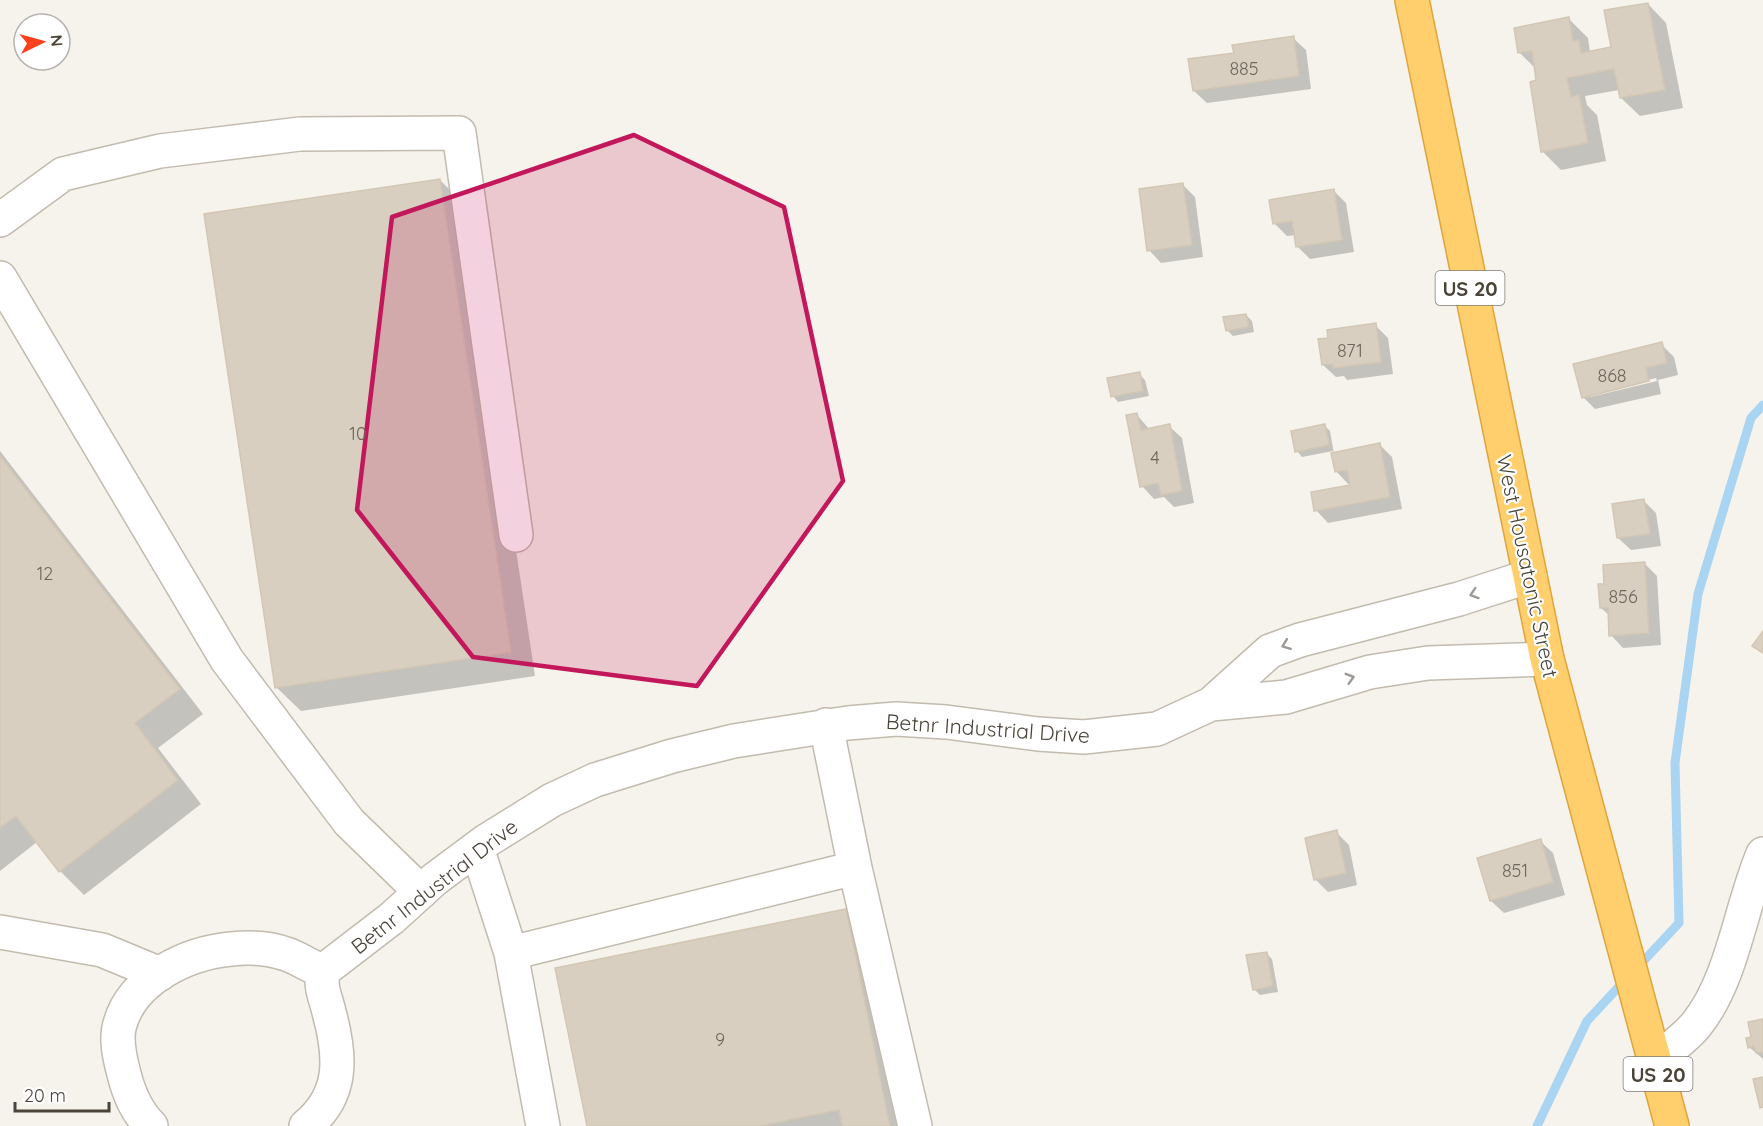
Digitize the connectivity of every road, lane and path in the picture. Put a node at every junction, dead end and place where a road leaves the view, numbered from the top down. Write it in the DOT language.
graph roads {
  1 [pos="1412,0"];
  2 [pos="0,220"];
  3 [pos="0,278"];
  4 [pos="516,535"];
  5 [pos="1530,576"];
  6 [pos="1547,659"];
  7 [pos="1211,704"];
  8 [pos="826,725"];
  9 [pos="477,848"];
  10 [pos="1763,854"];
  11 [pos="855,868"];
  12 [pos="421,892"];
  13 [pos="0,932"];
  14 [pos="511,953"];
  15 [pos="323,971"];
  16 [pos="160,974"];
  17 [pos="1655,1062"];
  18 [pos="151,1126"];
  19 [pos="306,1126"];
  20 [pos="543,1126"];
  21 [pos="915,1126"];
  22 [pos="1672,1126"];
  1 -- 5 [label="highway, West Housatonic Street / US 20"];
  2 -- 4 [label="street"];
  3 -- 12 [label="street"];
  5 -- 6 [label="highway, West Housatonic Street / US 20"];
  5 -- 7 [label="street, Betnr Industrial Drive, one-way"];
  7 -- 6 [label="street, Betnr Industrial Drive, one-way"];
  6 -- 17 [label="highway, West Housatonic Street / US 20"];
  7 -- 8 [label="street, Betnr Industrial Drive"];
  8 -- 9 [label="street, Betnr Industrial Drive"];
  8 -- 11 [label="street"];
  9 -- 12 [label="street, Betnr Industrial Drive"];
  9 -- 14 [label="street"];
  10 -- 17 [label="street"];
  11 -- 14 [label="street"];
  11 -- 21 [label="street"];
  12 -- 15 [label="street, Betnr Industrial Drive"];
  13 -- 16 [label="street"];
  14 -- 20 [label="street"];
  15 -- 16 [label="street"];
  15 -- 19 [label="street"];
  16 -- 18 [label="street"];
  17 -- 22 [label="highway, West Housatonic Street / US 20"];
}
